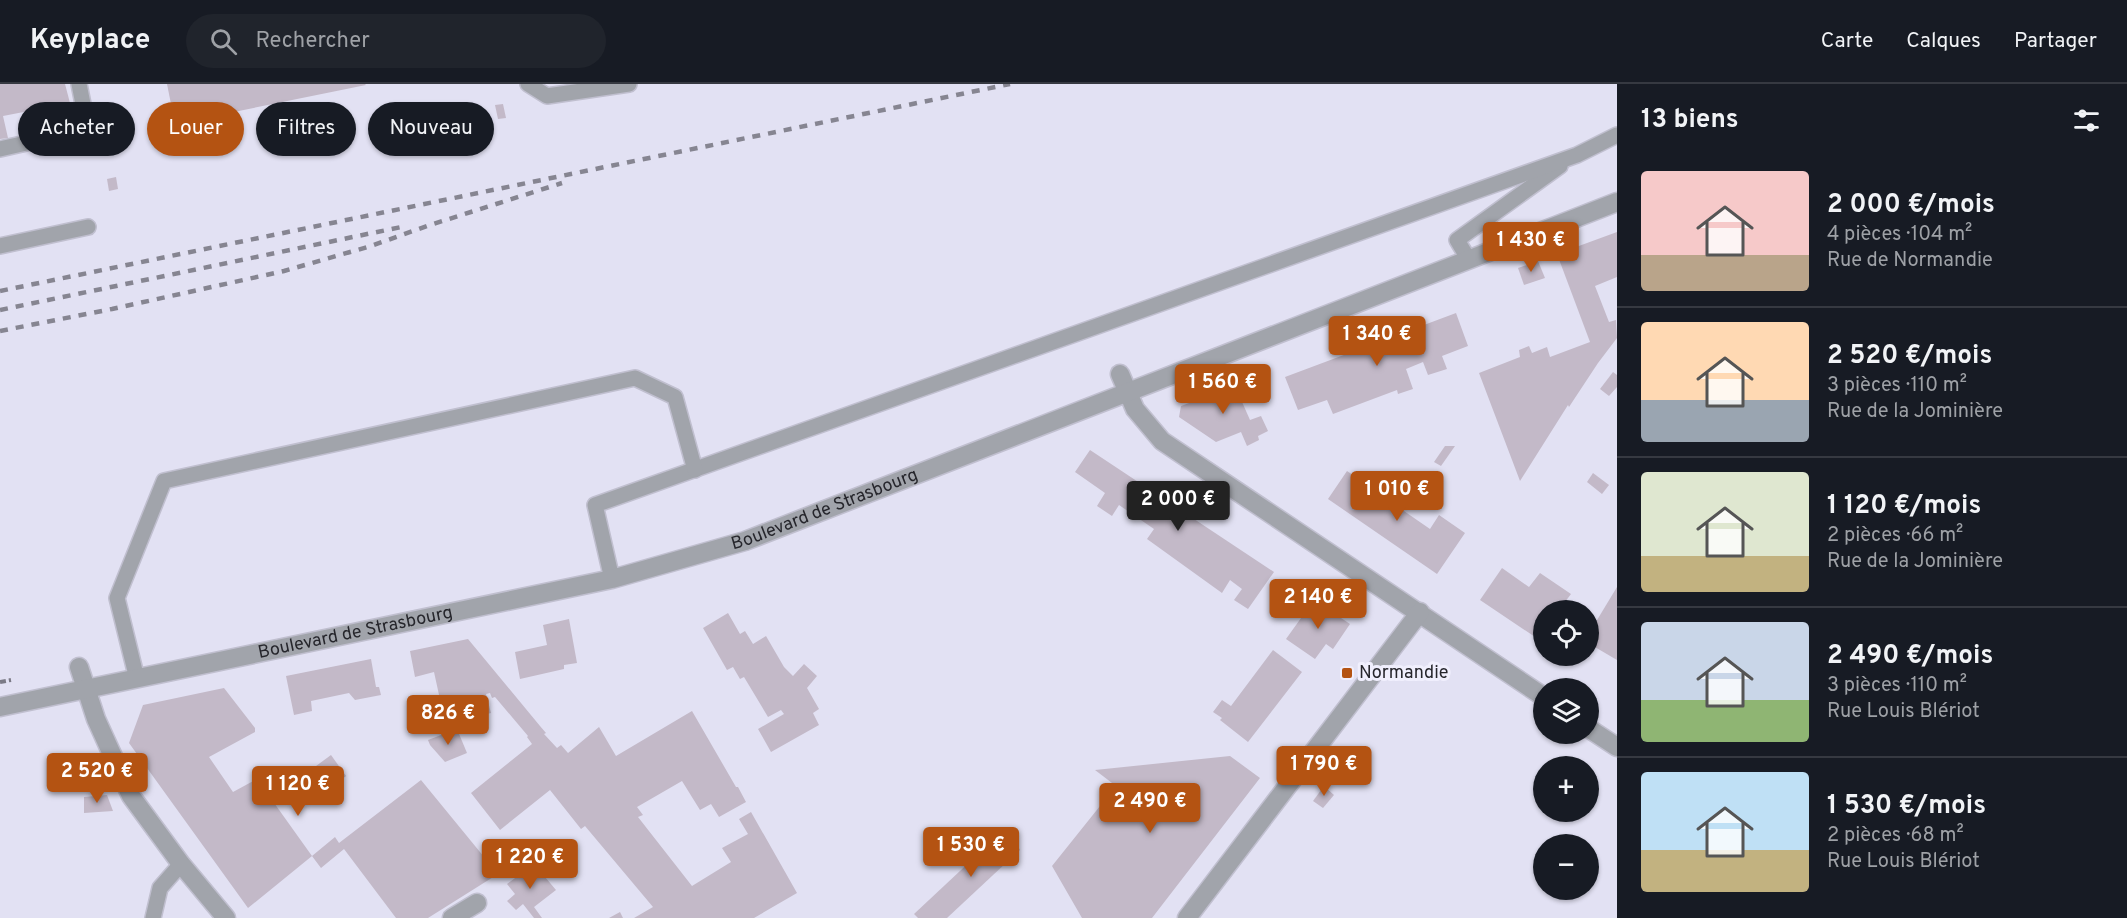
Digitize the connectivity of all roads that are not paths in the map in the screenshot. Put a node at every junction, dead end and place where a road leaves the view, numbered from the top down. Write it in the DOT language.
graph roads {
  1 [pos="79,84"];
  2 [pos="528,84"];
  3 [pos="628,84"];
  4 [pos="1617,135"];
  5 [pos="0,149"];
  6 [pos="1576,154"];
  7 [pos="1617,202"];
  8 [pos="88,227"];
  9 [pos="0,246"];
  10 [pos="1468,261"];
  11 [pos="1120,374"];
  12 [pos="1127,394"];
  13 [pos="695,470"];
  14 [pos="612,579"];
  15 [pos="1420,612"];
  16 [pos="79,667"];
  17 [pos="137,679"];
  18 [pos="1533,689"];
  19 [pos="86,690"];
  20 [pos="0,707"];
  21 [pos="1599,735"];
  22 [pos="1617,747"];
  23 [pos="181,864"];
  24 [pos="477,903"];
  25 [pos="153,918"];
  26 [pos="226,918"];
  27 [pos="452,918"];
  28 [pos="1186,918"];
  1 -- 5 [label="lane"];
  2 -- 3 [label="lane"];
  4 -- 6 [label="lane"];
  6 -- 10 [label="lane"];
  6 -- 13 [label="lane"];
  7 -- 10 [label="street, Boulevard de Strasbourg"];
  8 -- 9 [label="lane"];
  10 -- 12 [label="street, Boulevard de Strasbourg"];
  11 -- 12 [label="street"];
  12 -- 14 [label="street, Boulevard de Strasbourg"];
  12 -- 15 [label="street"];
  13 -- 14 [label="lane"];
  13 -- 17 [label="lane"];
  14 -- 17 [label="street, Boulevard de Strasbourg"];
  15 -- 18 [label="street"];
  15 -- 28 [label="street"];
  16 -- 19 [label="street"];
  17 -- 19 [label="street, Boulevard de Strasbourg"];
  19 -- 20 [label="street, Boulevard de Strasbourg"];
  19 -- 23 [label="street"];
  21 -- 22 [label="street"];
  23 -- 25 [label="lane"];
  23 -- 26 [label="street"];
  24 -- 27 [label="street"];
}
